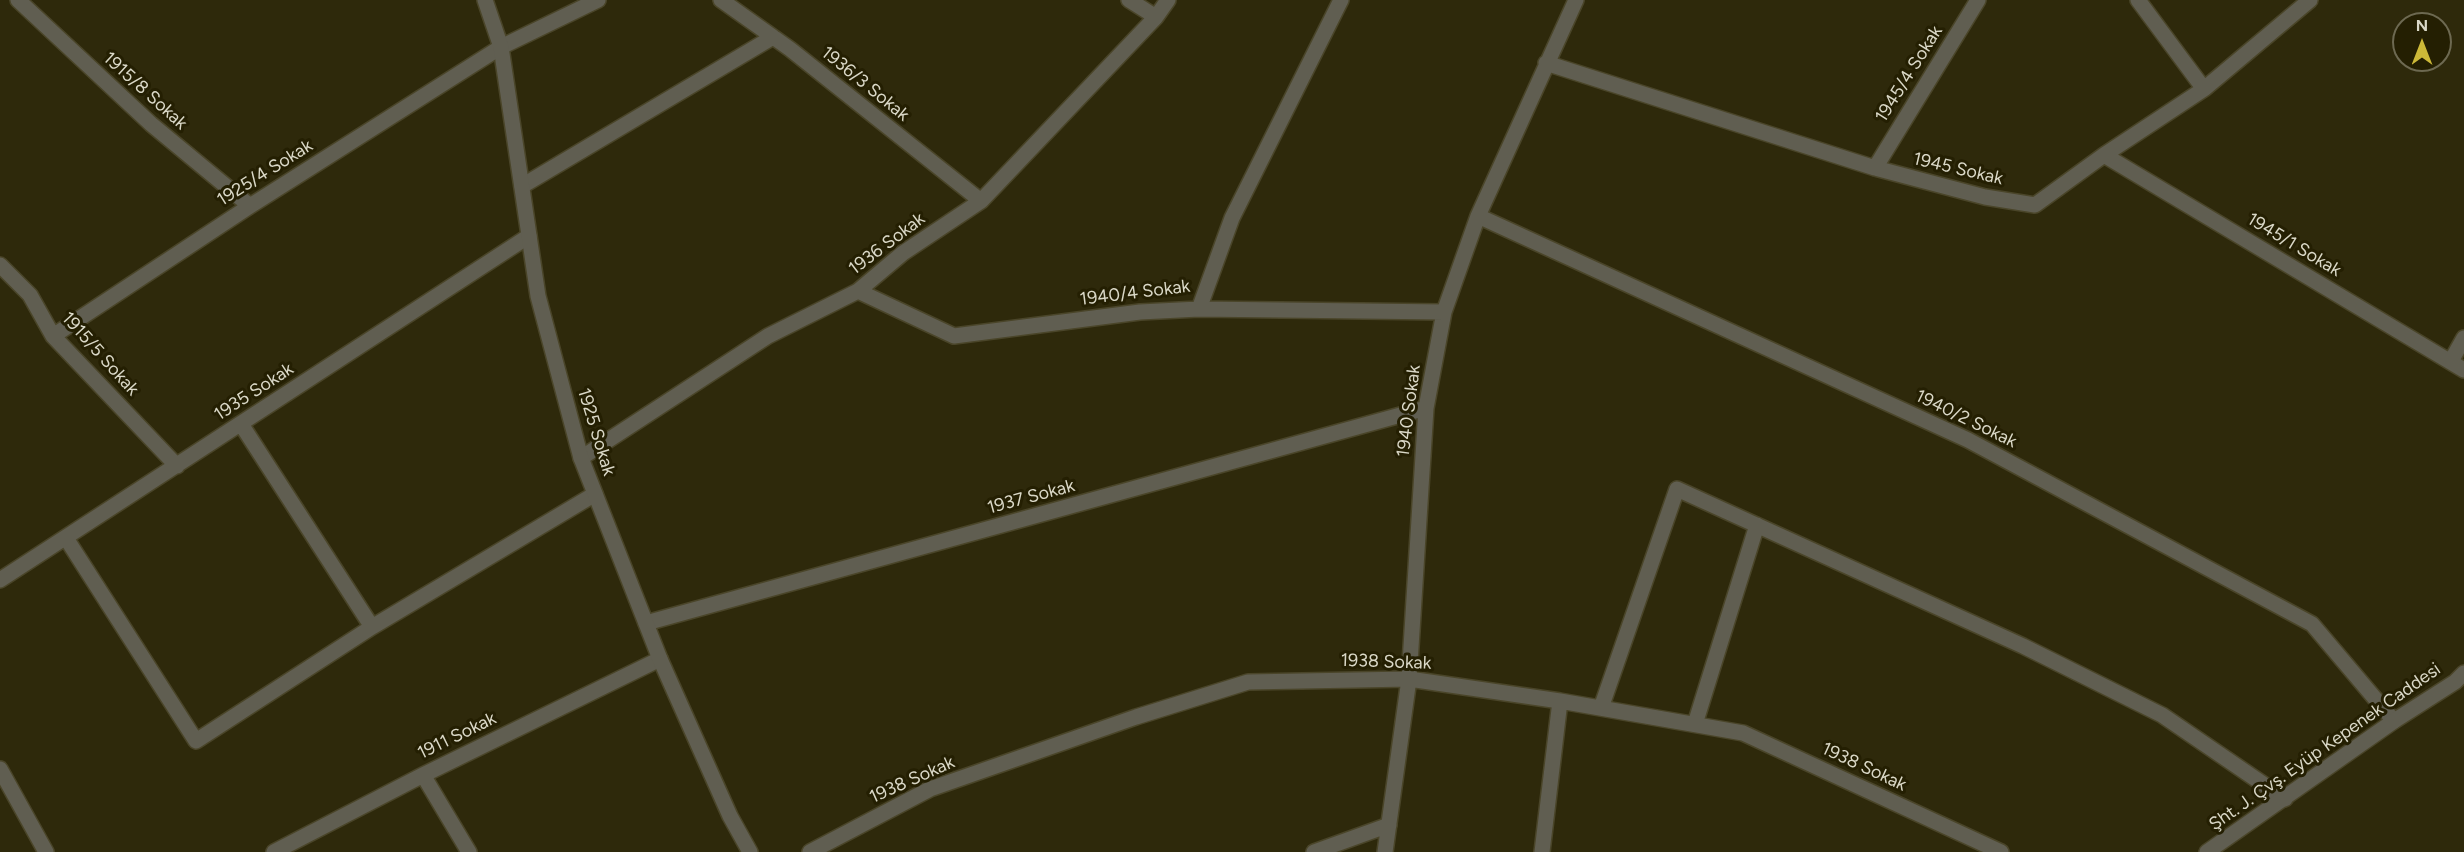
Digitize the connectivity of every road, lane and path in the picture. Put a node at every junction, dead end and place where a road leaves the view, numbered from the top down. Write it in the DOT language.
graph roads {
  1 [pos="18,0"];
  2 [pos="485,0"];
  3 [pos="598,0"];
  4 [pos="722,0"];
  5 [pos="1129,0"];
  6 [pos="1168,0"];
  7 [pos="1341,0"];
  8 [pos="1576,0"];
  9 [pos="1978,0"];
  10 [pos="2138,0"];
  11 [pos="2310,0"];
  12 [pos="1156,17"];
  13 [pos="773,37"];
  14 [pos="501,47"];
  15 [pos="1546,63"];
  16 [pos="2204,89"];
  17 [pos="2104,155"];
  18 [pos="1875,168"];
  19 [pos="522,186"];
  20 [pos="981,201"];
  21 [pos="250,206"];
  22 [pos="1478,216"];
  23 [pos="529,236"];
  24 [pos="0,265"];
  25 [pos="858,291"];
  26 [pos="1199,309"];
  27 [pos="1444,312"];
  28 [pos="53,336"];
  29 [pos="2464,338"];
  30 [pos="2451,361"];
  31 [pos="2464,370"];
  32 [pos="1426,408"];
  33 [pos="241,424"];
  34 [pos="581,458"];
  35 [pos="177,466"];
  36 [pos="595,494"];
  37 [pos="1757,525"];
  38 [pos="66,538"];
  39 [pos="0,580"];
  40 [pos="646,623"];
  41 [pos="372,627"];
  42 [pos="660,659"];
  43 [pos="1409,679"];
  44 [pos="2461,680"];
  45 [pos="1560,701"];
  46 [pos="1601,708"];
  47 [pos="2394,721"];
  48 [pos="1695,724"];
  49 [pos="0,769"];
  50 [pos="423,775"];
  51 [pos="2285,799"];
  52 [pos="1389,825"];
  53 [pos="46,852"];
  54 [pos="274,852"];
  55 [pos="469,852"];
  56 [pos="750,852"];
  57 [pos="810,852"];
  58 [pos="1314,852"];
  59 [pos="1385,852"];
  60 [pos="1542,852"];
  61 [pos="2001,852"];
  62 [pos="2207,852"];
  1 -- 21 [label="street, 1915/8 Sokak"];
  2 -- 14 [label="street, 1925 Sokak"];
  3 -- 14 [label="street, 1925/4 Sokak"];
  4 -- 13 [label="street, 1936/3 Sokak"];
  5 -- 12 [label="street"];
  6 -- 12 [label="street, 1936 Sokak"];
  7 -- 26 [label="street, 1940/4 Sokak"];
  8 -- 15 [label="street, 1940 Sokak"];
  9 -- 18 [label="street, 1945/4 Sokak"];
  10 -- 16 [label="street"];
  11 -- 16 [label="street, 1945 Sokak"];
  12 -- 20 [label="street, 1936 Sokak"];
  13 -- 19 [label="street"];
  13 -- 20 [label="street, 1936/3 Sokak"];
  14 -- 19 [label="street, 1925 Sokak"];
  14 -- 21 [label="street, 1925/4 Sokak"];
  15 -- 18 [label="street, 1945 Sokak"];
  15 -- 22 [label="street, 1940 Sokak"];
  16 -- 17 [label="street, 1945 Sokak"];
  17 -- 18 [label="street, 1945 Sokak"];
  17 -- 30 [label="street, 1945/1 Sokak"];
  19 -- 23 [label="street, 1925 Sokak"];
  20 -- 25 [label="street, 1936 Sokak"];
  21 -- 28 [label="street, 1925/4 Sokak"];
  22 -- 27 [label="street, 1940 Sokak"];
  22 -- 47 [label="street, 1940/2 Sokak"];
  23 -- 33 [label="street, 1935 Sokak"];
  23 -- 34 [label="street, 1925 Sokak"];
  24 -- 28 [label="street, 1915/5 Sokak"];
  25 -- 26 [label="street, 1940/4 Sokak"];
  25 -- 34 [label="street, 1936 Sokak"];
  26 -- 27 [label="street"];
  27 -- 32 [label="street, 1940 Sokak"];
  28 -- 35 [label="street, 1915/5 Sokak"];
  29 -- 30 [label="street"];
  30 -- 31 [label="street, 1945/1 Sokak"];
  32 -- 40 [label="street, 1937 Sokak"];
  32 -- 43 [label="street, 1940 Sokak"];
  33 -- 35 [label="street, 1935 Sokak"];
  33 -- 41 [label="street"];
  34 -- 36 [label="street, 1925 Sokak"];
  35 -- 38 [label="street, 1935 Sokak"];
  36 -- 40 [label="street, 1925 Sokak"];
  36 -- 41 [label="street"];
  37 -- 46 [label="street"];
  37 -- 48 [label="street"];
  37 -- 51 [label="street"];
  38 -- 39 [label="street, 1935 Sokak"];
  38 -- 41 [label="street"];
  40 -- 42 [label="street, 1925 Sokak"];
  42 -- 50 [label="street, 1911 Sokak"];
  42 -- 56 [label="street, 1925 Sokak"];
  43 -- 45 [label="street, 1938 Sokak"];
  43 -- 52 [label="street, 1940 Sokak"];
  43 -- 57 [label="street, 1938 Sokak"];
  44 -- 47 [label="street, Şht. J. Çvş. Eyüp Kepenek Caddesi"];
  45 -- 46 [label="street, 1938 Sokak"];
  45 -- 60 [label="street"];
  46 -- 48 [label="street, 1938 Sokak"];
  47 -- 51 [label="street, Şht. J. Çvş. Eyüp Kepenek Caddesi"];
  48 -- 61 [label="street, 1938 Sokak"];
  49 -- 53 [label="street"];
  50 -- 54 [label="street, 1911 Sokak"];
  50 -- 55 [label="street"];
  51 -- 62 [label="street, Şht. J. Çvş. Eyüp Kepenek Caddesi"];
  52 -- 58 [label="street"];
  52 -- 59 [label="street, 1940 Sokak"];
}
